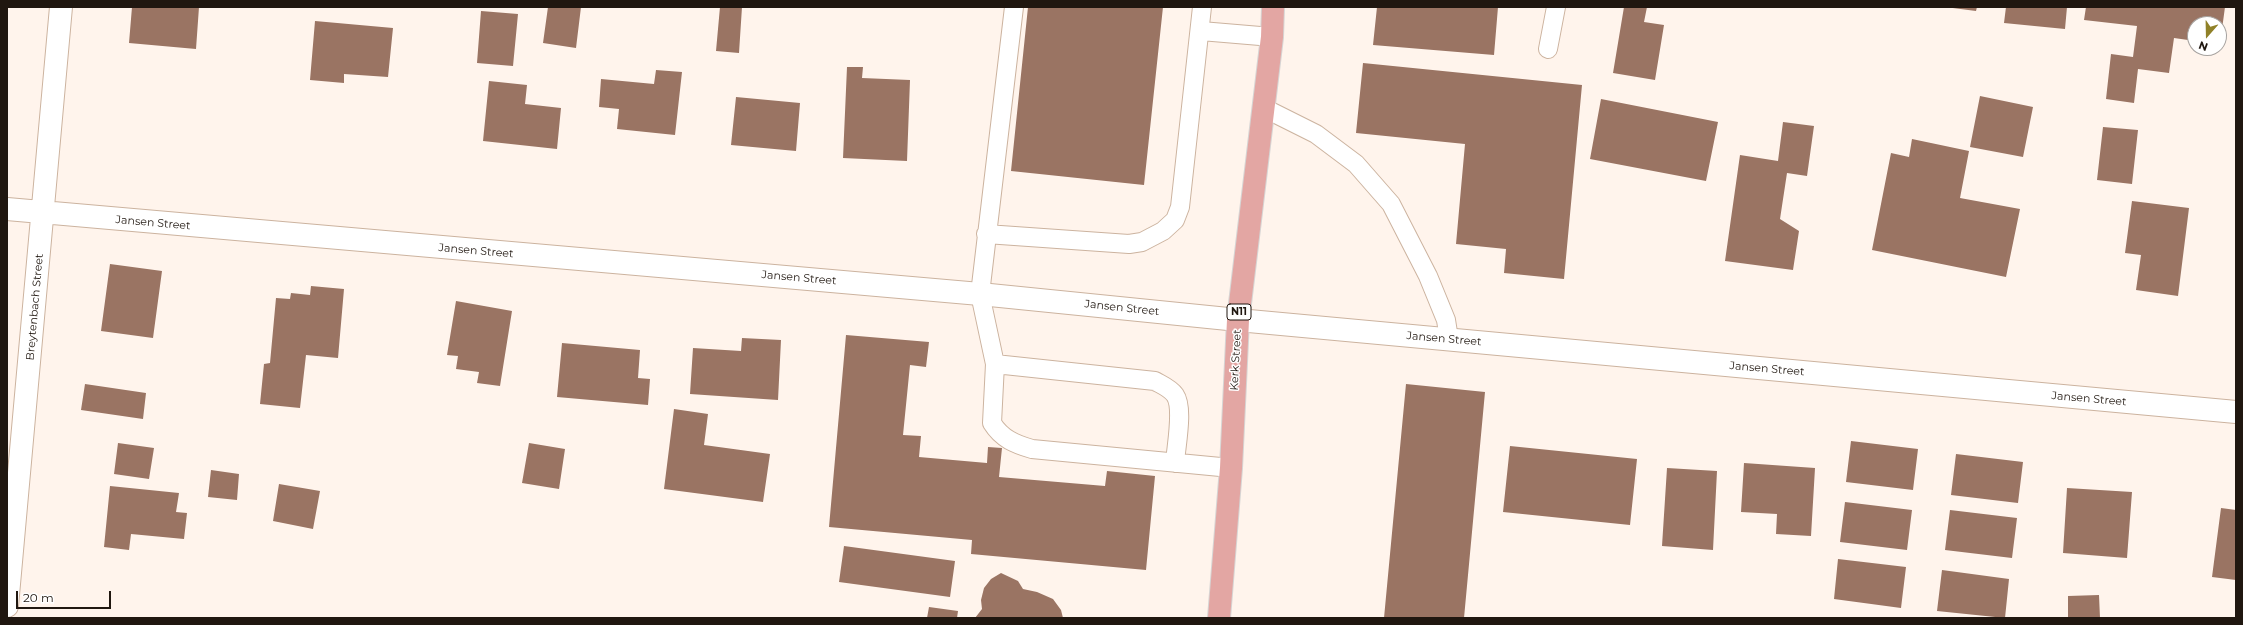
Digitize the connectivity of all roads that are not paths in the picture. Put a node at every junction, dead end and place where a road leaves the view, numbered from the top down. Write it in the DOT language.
graph roads {
  1 [pos="61,7"];
  2 [pos="1014,7"];
  3 [pos="1202,7"];
  4 [pos="1273,7"];
  5 [pos="1556,7"];
  6 [pos="1200,31"];
  7 [pos="1272,37"];
  8 [pos="1548,49"];
  9 [pos="1264,108"];
  10 [pos="7,209"];
  11 [pos="44,214"];
  12 [pos="986,234"];
  13 [pos="980,294"];
  14 [pos="1238,320"];
  15 [pos="1449,340"];
  16 [pos="995,364"];
  17 [pos="2236,412"];
  18 [pos="1175,463"];
  19 [pos="1232,468"];
  20 [pos="7,606"];
  21 [pos="1219,618"];
  1 -- 11 [label="street, Breytenbach Street"];
  2 -- 12 [label="lane"];
  3 -- 6 [label="lane"];
  4 -- 7 [label="highway, Kerk Street / N11"];
  5 -- 8 [label="lane"];
  6 -- 7 [label="lane"];
  6 -- 12 [label="lane"];
  7 -- 9 [label="highway, Kerk Street / N11"];
  9 -- 14 [label="highway, Kerk Street / N11"];
  9 -- 15 [label="lane"];
  10 -- 11 [label="street, Jansen Street"];
  11 -- 13 [label="street, Jansen Street"];
  11 -- 20 [label="street, Breytenbach Street"];
  12 -- 13 [label="lane"];
  13 -- 14 [label="street, Jansen Street"];
  13 -- 16 [label="lane"];
  14 -- 15 [label="street, Jansen Street"];
  14 -- 19 [label="highway, Kerk Street / N11"];
  15 -- 17 [label="street, Jansen Street"];
  16 -- 18 [label="lane"];
  16 -- 18 [label="lane"];
  18 -- 19 [label="lane"];
  19 -- 21 [label="highway, Kerk Street / N11"];
}
